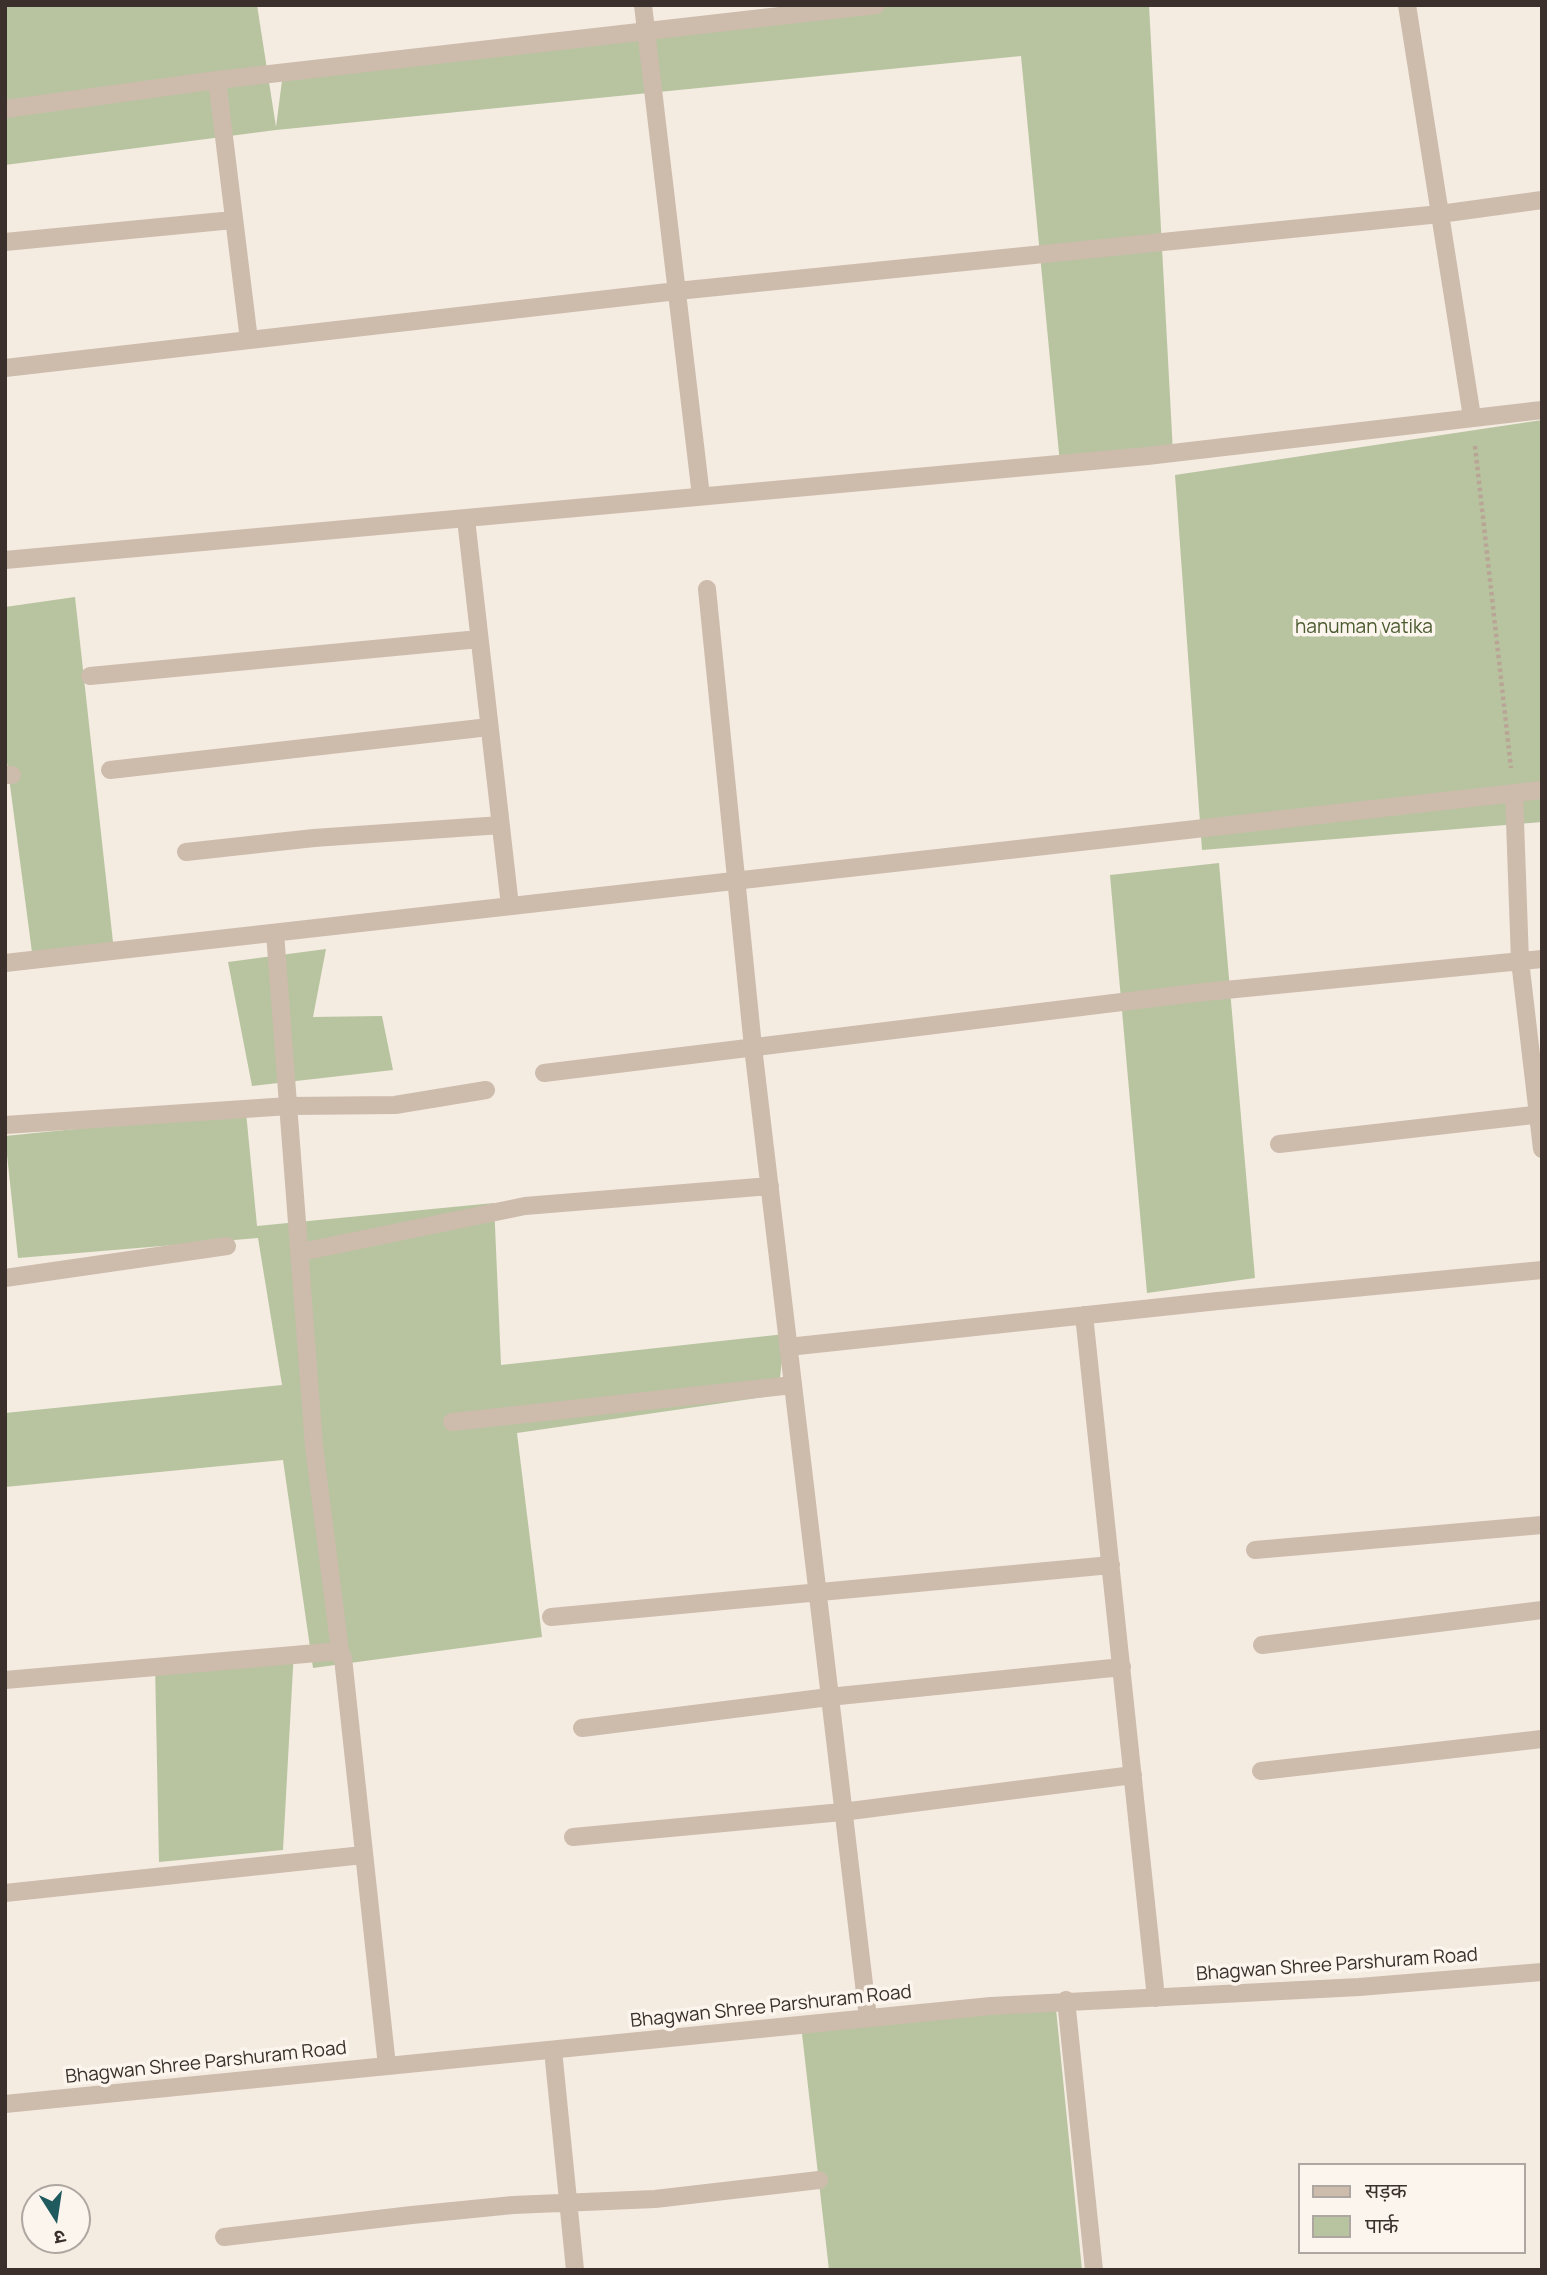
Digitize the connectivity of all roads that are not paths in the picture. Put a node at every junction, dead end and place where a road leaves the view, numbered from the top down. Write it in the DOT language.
graph roads {
  1 [pos="643,5"];
  2 [pos="876,5"];
  3 [pos="1408,5"];
  4 [pos="646,31"];
  5 [pos="218,80"];
  6 [pos="5,109"];
  7 [pos="1542,200"];
  8 [pos="1440,214"];
  9 [pos="233,220"];
  10 [pos="5,242"];
  11 [pos="677,291"];
  12 [pos="249,340"];
  13 [pos="5,368"];
  14 [pos="1542,410"];
  15 [pos="1472,417"];
  16 [pos="701,496"];
  17 [pos="466,519"];
  18 [pos="5,560"];
  19 [pos="707,589"];
  20 [pos="479,639"];
  21 [pos="90,676"];
  22 [pos="489,727"];
  23 [pos="110,770"];
  24 [pos="1542,790"];
  25 [pos="1514,793"];
  26 [pos="501,825"];
  27 [pos="186,852"];
  28 [pos="735,881"];
  29 [pos="510,906"];
  30 [pos="275,933"];
  31 [pos="1542,959"];
  32 [pos="1520,961"];
  33 [pos="5,963"];
  34 [pos="753,1047"];
  35 [pos="544,1073"];
  36 [pos="486,1090"];
  37 [pos="289,1106"];
  38 [pos="1540,1114"];
  39 [pos="5,1125"];
  40 [pos="1279,1144"];
  41 [pos="1542,1149"];
  42 [pos="770,1186"];
  43 [pos="227,1246"];
  44 [pos="301,1252"];
  45 [pos="1542,1270"];
  46 [pos="5,1278"];
  47 [pos="1084,1315"];
  48 [pos="788,1346"];
  49 [pos="793,1385"];
  50 [pos="452,1422"];
  51 [pos="1542,1525"];
  52 [pos="1255,1550"];
  53 [pos="1111,1565"];
  54 [pos="817,1592"];
  55 [pos="1542,1610"];
  56 [pos="551,1617"];
  57 [pos="1262,1645"];
  58 [pos="340,1651"];
  59 [pos="1122,1667"];
  60 [pos="5,1680"];
  61 [pos="829,1697"];
  62 [pos="582,1728"];
  63 [pos="1542,1739"];
  64 [pos="1261,1772"];
  65 [pos="1133,1775"];
  66 [pos="842,1812"];
  67 [pos="572,1837"];
  68 [pos="363,1855"];
  69 [pos="5,1894"];
  70 [pos="1542,1972"];
  71 [pos="1156,1997"];
  72 [pos="1066,2000"];
  73 [pos="868,2018"];
  74 [pos="553,2050"];
  75 [pos="387,2066"];
  76 [pos="5,2104"];
  77 [pos="819,2180"];
  78 [pos="568,2204"];
  79 [pos="223,2237"];
  80 [pos="575,2270"];
  81 [pos="1094,2270"];
  1 -- 4 [label="street"];
  2 -- 4 [label="street"];
  3 -- 8 [label="street"];
  4 -- 5 [label="street"];
  4 -- 11 [label="street"];
  5 -- 6 [label="street"];
  5 -- 9 [label="street"];
  7 -- 8 [label="street"];
  8 -- 11 [label="street"];
  8 -- 15 [label="street"];
  9 -- 10 [label="street"];
  9 -- 12 [label="street"];
  11 -- 12 [label="street"];
  11 -- 16 [label="street"];
  12 -- 13 [label="street"];
  14 -- 15 [label="street"];
  15 -- 16 [label="street"];
  16 -- 17 [label="street"];
  17 -- 18 [label="street"];
  17 -- 20 [label="street"];
  19 -- 28 [label="street"];
  20 -- 21 [label="street"];
  20 -- 22 [label="street"];
  22 -- 23 [label="street"];
  22 -- 26 [label="street"];
  24 -- 25 [label="street"];
  25 -- 28 [label="street"];
  25 -- 32 [label="street"];
  26 -- 27 [label="street"];
  26 -- 29 [label="street"];
  28 -- 29 [label="street"];
  28 -- 34 [label="street"];
  29 -- 30 [label="street"];
  30 -- 33 [label="street"];
  30 -- 37 [label="street"];
  31 -- 32 [label="street"];
  32 -- 34 [label="street"];
  32 -- 38 [label="street"];
  34 -- 35 [label="street"];
  34 -- 42 [label="street"];
  36 -- 37 [label="street"];
  37 -- 39 [label="street"];
  37 -- 44 [label="street"];
  38 -- 40 [label="street"];
  38 -- 41 [label="street"];
  42 -- 44 [label="street"];
  42 -- 48 [label="street"];
  43 -- 46 [label="street"];
  44 -- 58 [label="street"];
  45 -- 47 [label="street"];
  47 -- 48 [label="street"];
  47 -- 53 [label="street"];
  48 -- 49 [label="street"];
  49 -- 50 [label="street"];
  49 -- 54 [label="street"];
  51 -- 52 [label="street"];
  53 -- 54 [label="street"];
  53 -- 59 [label="street"];
  54 -- 56 [label="street"];
  54 -- 61 [label="street"];
  55 -- 57 [label="street"];
  58 -- 60 [label="street"];
  58 -- 68 [label="street"];
  59 -- 61 [label="street"];
  59 -- 65 [label="street"];
  61 -- 62 [label="street"];
  61 -- 66 [label="street"];
  63 -- 64 [label="street"];
  65 -- 66 [label="street"];
  65 -- 71 [label="street"];
  66 -- 67 [label="street"];
  66 -- 73 [label="street"];
  68 -- 69 [label="street"];
  68 -- 75 [label="street"];
  70 -- 71 [label="street, Bhagwan Shree Parshuram Road"];
  71 -- 72 [label="street, Bhagwan Shree Parshuram Road"];
  72 -- 73 [label="street, Bhagwan Shree Parshuram Road"];
  72 -- 81 [label="street"];
  73 -- 74 [label="street, Bhagwan Shree Parshuram Road"];
  74 -- 75 [label="street, Bhagwan Shree Parshuram Road"];
  74 -- 78 [label="street"];
  75 -- 76 [label="street, Bhagwan Shree Parshuram Road"];
  77 -- 78 [label="street"];
  78 -- 79 [label="street"];
  78 -- 80 [label="street"];
}
